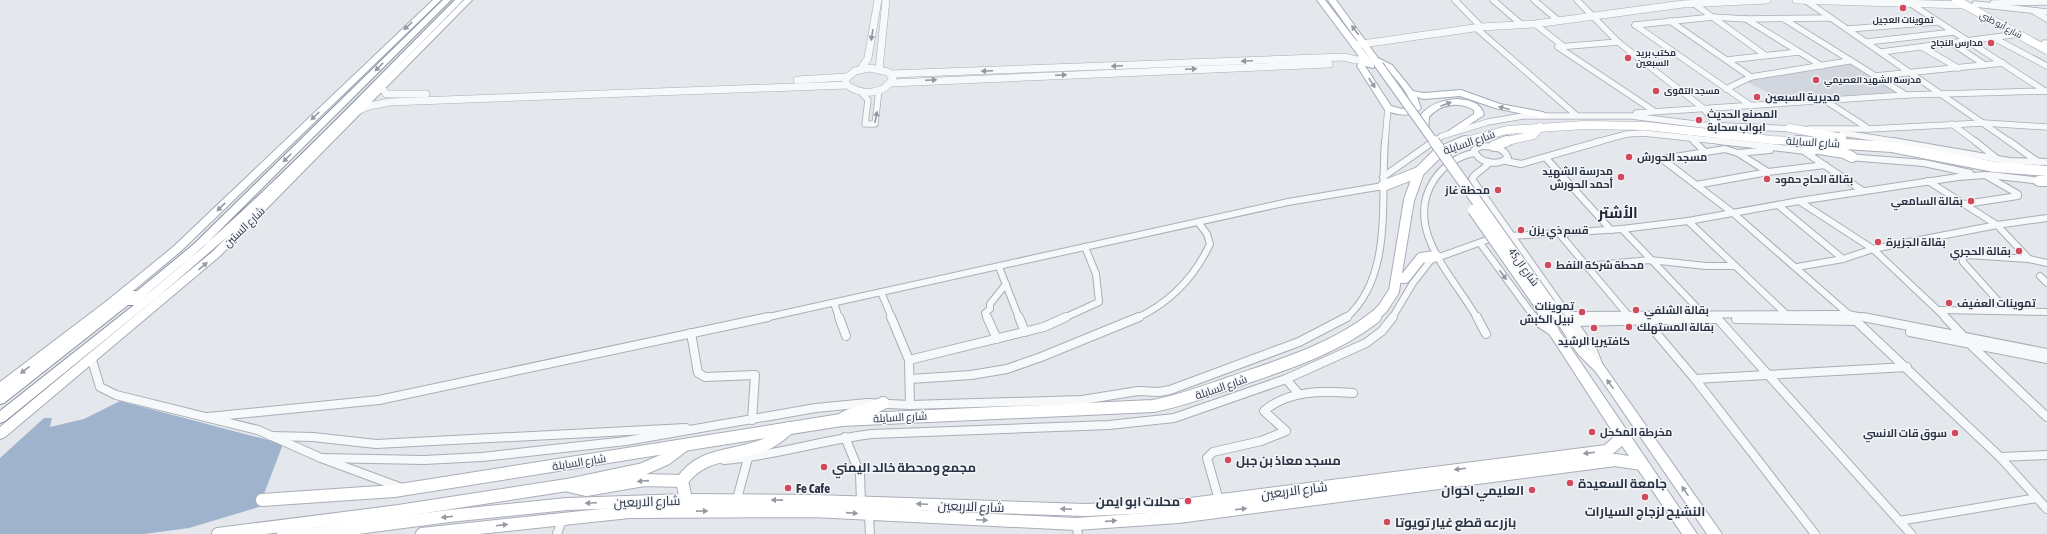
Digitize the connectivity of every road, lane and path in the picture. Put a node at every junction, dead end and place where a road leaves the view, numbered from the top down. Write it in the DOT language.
graph roads {
  1 [pos="437,0"];
  2 [pos="447,0"];
  3 [pos="459,0"];
  4 [pos="468,0"];
  5 [pos="878,0"];
  6 [pos="886,0"];
  7 [pos="1321,0"];
  8 [pos="1332,0"];
  9 [pos="1455,0"];
  10 [pos="1493,0"];
  11 [pos="1534,0"];
  12 [pos="1578,0"];
  13 [pos="1754,0"];
  14 [pos="1767,0"];
  15 [pos="1796,0"];
  16 [pos="1805,0"];
  17 [pos="1956,0"];
  18 [pos="1867,1"];
  19 [pos="1680,2"];
  20 [pos="2047,2"];
  21 [pos="1693,3"];
  22 [pos="1966,3"];
  23 [pos="1911,4"];
  24 [pos="1975,4"];
  25 [pos="2000,7"];
  26 [pos="2033,10"];
  27 [pos="2047,12"];
  28 [pos="1593,16"];
  29 [pos="1713,17"];
  30 [pos="1831,18"];
  31 [pos="2047,18"];
  32 [pos="1783,19"];
  33 [pos="1746,20"];
  34 [pos="1559,21"];
  35 [pos="1670,21"];
  36 [pos="1937,22"];
  37 [pos="1521,24"];
  38 [pos="1536,24"];
  39 [pos="1478,27"];
  40 [pos="1848,29"];
  41 [pos="1954,32"];
  42 [pos="2019,34"];
  43 [pos="1994,38"];
  44 [pos="1969,41"];
  45 [pos="1618,42"];
  46 [pos="1867,42"];
  47 [pos="1952,43"];
  48 [pos="1365,44"];
  49 [pos="1355,45"];
  50 [pos="2046,45"];
  51 [pos="1563,46"];
  52 [pos="1922,47"];
  53 [pos="1799,52"];
  54 [pos="1881,52"];
  55 [pos="1764,55"];
  56 [pos="1356,60"];
  57 [pos="1727,60"];
  58 [pos="1849,61"];
  59 [pos="1373,62"];
  60 [pos="2003,63"];
  61 [pos="1985,65"];
  62 [pos="1822,66"];
  63 [pos="2047,66"];
  64 [pos="1958,68"];
  65 [pos="861,69"];
  66 [pos="879,69"];
  67 [pos="1911,72"];
  68 [pos="891,74"];
  69 [pos="1875,76"];
  70 [pos="847,77"];
  71 [pos="1751,77"];
  72 [pos="892,83"];
  73 [pos="846,85"];
  74 [pos="381,86"];
  75 [pos="1726,89"];
  76 [pos="879,90"];
  77 [pos="860,91"];
  78 [pos="2046,91"];
  79 [pos="556,92"];
  80 [pos="1410,93"];
  81 [pos="1942,93"];
  82 [pos="1906,95"];
  83 [pos="1826,101"];
  84 [pos="1750,105"];
  85 [pos="1388,108"];
  86 [pos="1703,108"];
  87 [pos="357,111"];
  88 [pos="1654,111"];
  89 [pos="1543,115"];
  90 [pos="1576,115"];
  91 [pos="1618,116"];
  92 [pos="1687,123"];
  93 [pos="1984,123"];
  94 [pos="1952,124"];
  95 [pos="1646,126"];
  96 [pos="1718,126"];
  97 [pos="1540,127"];
  98 [pos="2047,127"];
  99 [pos="1790,128"];
  100 [pos="1869,129"];
  101 [pos="1425,130"];
  102 [pos="1823,130"];
  103 [pos="1453,132"];
  104 [pos="1690,137"];
  105 [pos="1878,142"];
  106 [pos="1785,145"];
  107 [pos="1494,146"];
  108 [pos="1704,151"];
  109 [pos="1803,151"];
  110 [pos="1474,153"];
  111 [pos="1738,153"];
  112 [pos="1852,157"];
  113 [pos="1546,158"];
  114 [pos="1997,158"];
  115 [pos="1506,161"];
  116 [pos="1489,162"];
  117 [pos="2038,162"];
  118 [pos="2047,162"];
  119 [pos="1825,165"];
  120 [pos="1943,167"];
  121 [pos="2047,171"];
  122 [pos="1419,172"];
  123 [pos="1768,172"];
  124 [pos="1985,175"];
  125 [pos="1958,177"];
  126 [pos="1383,181"];
  127 [pos="1928,181"];
  128 [pos="2044,183"];
  129 [pos="1696,185"];
  130 [pos="1863,191"];
  131 [pos="1799,201"];
  132 [pos="1965,204"];
  133 [pos="1778,205"];
  134 [pos="1734,213"];
  135 [pos="2047,218"];
  136 [pos="1688,221"];
  137 [pos="1198,222"];
  138 [pos="1997,226"];
  139 [pos="1622,229"];
  140 [pos="1611,230"];
  141 [pos="1558,232"];
  142 [pos="1512,235"];
  143 [pos="1480,243"];
  144 [pos="1085,247"];
  145 [pos="1873,249"];
  146 [pos="1436,256"];
  147 [pos="1843,258"];
  148 [pos="2029,259"];
  149 [pos="1650,260"];
  150 [pos="2047,263"];
  151 [pos="1586,266"];
  152 [pos="1735,266"];
  153 [pos="999,267"];
  154 [pos="1797,267"];
  155 [pos="2040,276"];
  156 [pos="158,278"];
  157 [pos="1396,278"];
  158 [pos="173,281"];
  159 [pos="2047,283"];
  160 [pos="1006,284"];
  161 [pos="881,292"];
  162 [pos="834,303"];
  163 [pos="1544,303"];
  164 [pos="1939,310"];
  165 [pos="2007,311"];
  166 [pos="2047,312"];
  167 [pos="1785,313"];
  168 [pos="1703,314"];
  169 [pos="1848,314"];
  170 [pos="1568,315"];
  171 [pos="1628,315"];
  172 [pos="1718,319"];
  173 [pos="1855,320"];
  174 [pos="1646,321"];
  175 [pos="1573,322"];
  176 [pos="1025,332"];
  177 [pos="1554,332"];
  178 [pos="691,333"];
  179 [pos="1486,334"];
  180 [pos="846,336"];
  181 [pos="997,338"];
  182 [pos="1968,342"];
  183 [pos="2032,351"];
  184 [pos="2047,353"];
  185 [pos="2038,358"];
  186 [pos="2047,359"];
  187 [pos="92,360"];
  188 [pos="909,360"];
  189 [pos="2047,366"];
  190 [pos="1907,367"];
  191 [pos="1600,369"];
  192 [pos="1767,375"];
  193 [pos="910,379"];
  194 [pos="1286,379"];
  195 [pos="1695,379"];
  196 [pos="0,389"];
  197 [pos="1353,392"];
  198 [pos="1299,394"];
  199 [pos="0,400"];
  200 [pos="883,403"];
  201 [pos="910,405"];
  202 [pos="0,410"];
  203 [pos="208,417"];
  204 [pos="2047,417"];
  205 [pos="0,418"];
  206 [pos="752,420"];
  207 [pos="841,420"];
  208 [pos="0,425"];
  209 [pos="725,425"];
  210 [pos="789,428"];
  211 [pos="0,434"];
  212 [pos="271,436"];
  213 [pos="845,437"];
  214 [pos="1623,437"];
  215 [pos="682,446"];
  216 [pos="2047,455"];
  217 [pos="1611,456"];
  218 [pos="2000,457"];
  219 [pos="321,458"];
  220 [pos="748,458"];
  221 [pos="710,460"];
  222 [pos="1642,464"];
  223 [pos="682,481"];
  224 [pos="567,485"];
  225 [pos="406,489"];
  226 [pos="2037,498"];
  227 [pos="262,500"];
  228 [pos="686,500"];
  229 [pos="737,500"];
  230 [pos="1219,500"];
  231 [pos="861,502"];
  232 [pos="567,504"];
  233 [pos="814,506"];
  234 [pos="2047,509"];
  235 [pos="380,514"];
  236 [pos="869,515"];
  237 [pos="563,518"];
  238 [pos="1899,521"];
  239 [pos="1077,529"];
  240 [pos="218,534"];
  241 [pos="283,534"];
  242 [pos="312,534"];
  243 [pos="422,534"];
  244 [pos="557,534"];
  245 [pos="870,534"];
  246 [pos="1690,534"];
  247 [pos="1715,534"];
  248 [pos="1815,534"];
  249 [pos="1911,534"];
  1 -- 196 [label="main road, one-way"];
  2 -- 156 [label="main road, شارع الستين, one-way"];
  3 -- 158 [label="main road, شارع الستين"];
  4 -- 74 [label="main road, شارع الستين"];
  5 -- 65 [label="street, one-way"];
  6 -- 66 [label="street"];
  7 -- 49 [label="main road, شارع ال45"];
  48 -- 8 [label="main road, شارع ال45, one-way"];
  9 -- 39 [label="street"];
  10 -- 37 [label="street"];
  11 -- 34 [label="street"];
  12 -- 28 [label="street"];
  13 -- 14 [label="street"];
  13 -- 21 [label="street"];
  15 -- 16 [label="street"];
  16 -- 18 [label="street"];
  16 -- 30 [label="street"];
  17 -- 22 [label="main road, شارع أبو ظبي"];
  18 -- 23 [label="street"];
  19 -- 21 [label="street"];
  19 -- 28 [label="street"];
  20 -- 25 [label="street"];
  21 -- 29 [label="street"];
  22 -- 23 [label="street"];
  22 -- 24 [label="main road"];
  22 -- 42 [label="main road, شارع أبو ظبي"];
  23 -- 36 [label="street"];
  24 -- 25 [label="street"];
  24 -- 50 [label="main road"];
  25 -- 26 [label="street"];
  26 -- 27 [label="street"];
  26 -- 31 [label="street"];
  28 -- 34 [label="street"];
  28 -- 45 [label="street"];
  29 -- 33 [label="street"];
  29 -- 35 [label="street"];
  29 -- 55 [label="street"];
  30 -- 32 [label="street"];
  30 -- 40 [label="street"];
  32 -- 33 [label="street"];
  32 -- 58 [label="street"];
  33 -- 53 [label="street"];
  34 -- 38 [label="street"];
  35 -- 57 [label="street"];
  35 -- 75 [label="street"];
  36 -- 40 [label="street"];
  36 -- 41 [label="street"];
  37 -- 38 [label="street"];
  37 -- 39 [label="street"];
  38 -- 51 [label="street"];
  39 -- 48 [label="street"];
  39 -- 90 [label="street"];
  40 -- 46 [label="street"];
  41 -- 44 [label="street"];
  41 -- 46 [label="street"];
  42 -- 43 [label="street"];
  42 -- 50 [label="main road, شارع أبو ظبي"];
  43 -- 44 [label="street"];
  43 -- 63 [label="street"];
  44 -- 47 [label="street"];
  44 -- 60 [label="street"];
  45 -- 51 [label="street"];
  45 -- 86 [label="street"];
  46 -- 54 [label="street"];
  47 -- 52 [label="street"];
  47 -- 61 [label="street"];
  48 -- 49 [label="street"];
  48 -- 59 [label="main road, شارع ال45"];
  49 -- 59 [label="main road, شارع ال45"];
  51 -- 88 [label="street"];
  52 -- 54 [label="street"];
  52 -- 64 [label="street"];
  53 -- 55 [label="street"];
  53 -- 62 [label="street"];
  54 -- 67 [label="street"];
  55 -- 57 [label="street"];
  56 -- 59 [label="street"];
  56 -- 68 [label="street, one-way"];
  72 -- 56 [label="street, one-way"];
  57 -- 71 [label="street"];
  58 -- 62 [label="street"];
  58 -- 69 [label="street"];
  59 -- 80 [label="main road"];
  59 -- 85 [label="main road, one-way"];
  59 -- 101 [label="main road, شارع ال45, bridge"];
  59 -- 163 [label="main road, شارع ال45, bridge"];
  60 -- 61 [label="street"];
  60 -- 78 [label="street"];
  61 -- 64 [label="street"];
  62 -- 71 [label="street"];
  64 -- 67 [label="street"];
  65 -- 66 [label="street"];
  65 -- 70 [label="street"];
  66 -- 68 [label="street"];
  67 -- 69 [label="street"];
  67 -- 81 [label="street"];
  68 -- 72 [label="street"];
  69 -- 82 [label="street"];
  70 -- 73 [label="street"];
  70 -- 79 [label="street"];
  71 -- 75 [label="street"];
  72 -- 76 [label="street"];
  73 -- 77 [label="street"];
  73 -- 79 [label="street"];
  74 -- 79 [label="street"];
  74 -- 87 [label="main road, شارع الستين"];
  75 -- 84 [label="street"];
  76 -- 77 [label="street"];
  77 -- 76 [label="street, one-way"];
  78 -- 81 [label="street"];
  79 -- 87 [label="street"];
  80 -- 85 [label="main road"];
  89 -- 80 [label="main road, one-way"];
  81 -- 82 [label="street"];
  81 -- 93 [label="street"];
  82 -- 83 [label="street"];
  83 -- 84 [label="street"];
  83 -- 100 [label="street"];
  84 -- 86 [label="street"];
  85 -- 126 [label="street"];
  86 -- 88 [label="street"];
  86 -- 96 [label="street"];
  187 -- 87 [label="main road, شارع الستين, one-way"];
  88 -- 91 [label="street"];
  89 -- 90 [label="street"];
  89 -- 103 [label="street"];
  90 -- 91 [label="street"];
  91 -- 92 [label="street"];
  92 -- 95 [label="main road"];
  92 -- 96 [label="street"];
  93 -- 94 [label="street"];
  93 -- 98 [label="street"];
  93 -- 117 [label="street"];
  94 -- 100 [label="street"];
  94 -- 114 [label="street"];
  95 -- 97 [label="main road, شارع السايلة"];
  95 -- 106 [label="main road, شارع السايلة"];
  96 -- 99 [label="street"];
  97 -- 107 [label="main road"];
  97 -- 122 [label="main road, شارع السايلة"];
  99 -- 102 [label="street"];
  99 -- 105 [label="main road"];
  100 -- 102 [label="street"];
  100 -- 105 [label="street"];
  101 -- 103 [label="main road, one-way"];
  101 -- 163 [label="main road, شارع ال45, bridge"];
  102 -- 105 [label="street"];
  103 -- 126 [label="street"];
  104 -- 106 [label="street"];
  104 -- 108 [label="street"];
  104 -- 113 [label="street"];
  105 -- 106 [label="main road, شارع السايلة"];
  105 -- 114 [label="street"];
  105 -- 121 [label="main road, شارع السايلة"];
  106 -- 109 [label="street"];
  106 -- 111 [label="street"];
  106 -- 112 [label="main road"];
  107 -- 110 [label="street"];
  107 -- 115 [label="street"];
  108 -- 111 [label="street"];
  108 -- 129 [label="street"];
  109 -- 112 [label="street"];
  109 -- 119 [label="street"];
  110 -- 116 [label="street"];
  110 -- 146 [label="street"];
  111 -- 123 [label="street"];
  112 -- 120 [label="street"];
  113 -- 115 [label="street"];
  113 -- 140 [label="street"];
  114 -- 117 [label="street"];
  115 -- 116 [label="street"];
  116 -- 142 [label="street"];
  117 -- 118 [label="street"];
  119 -- 123 [label="street"];
  119 -- 130 [label="street"];
  120 -- 124 [label="street"];
  120 -- 125 [label="street"];
  122 -- 126 [label="main road"];
  122 -- 157 [label="main road, شارع السايلة"];
  123 -- 129 [label="street"];
  124 -- 125 [label="street"];
  124 -- 128 [label="street"];
  124 -- 132 [label="street"];
  125 -- 127 [label="street"];
  126 -- 137 [label="street"];
  126 -- 201 [label="street"];
  127 -- 130 [label="street"];
  127 -- 132 [label="street"];
  129 -- 134 [label="street"];
  130 -- 131 [label="street"];
  131 -- 133 [label="street"];
  131 -- 145 [label="street"];
  132 -- 138 [label="street"];
  133 -- 134 [label="street"];
  133 -- 147 [label="street"];
  134 -- 136 [label="street"];
  134 -- 154 [label="street"];
  135 -- 138 [label="street"];
  136 -- 139 [label="street"];
  136 -- 152 [label="street"];
  137 -- 144 [label="street"];
  137 -- 193 [label="street"];
  138 -- 145 [label="street"];
  138 -- 148 [label="street"];
  139 -- 140 [label="street"];
  139 -- 149 [label="street"];
  140 -- 141 [label="street"];
  141 -- 142 [label="street"];
  141 -- 151 [label="street"];
  142 -- 143 [label="street"];
  142 -- 170 [label="street"];
  143 -- 146 [label="street"];
  143 -- 177 [label="street, one-way"];
  144 -- 153 [label="street"];
  144 -- 176 [label="street"];
  145 -- 147 [label="street"];
  145 -- 164 [label="street"];
  146 -- 157 [label="main road"];
  146 -- 179 [label="street"];
  146 -- 194 [label="street"];
  147 -- 154 [label="street"];
  148 -- 150 [label="street"];
  148 -- 165 [label="street"];
  149 -- 151 [label="street"];
  149 -- 152 [label="street"];
  149 -- 168 [label="street"];
  151 -- 171 [label="street"];
  152 -- 167 [label="street"];
  153 -- 160 [label="street"];
  153 -- 161 [label="street"];
  154 -- 169 [label="street"];
  155 -- 159 [label="street"];
  156 -- 199 [label="main road"];
  156 -- 202 [label="main road, شارع الستين"];
  157 -- 207 [label="main road, شارع السايلة"];
  158 -- 205 [label="main road, شارع الستين"];
  158 -- 208 [label="main road"];
  160 -- 176 [label="street"];
  160 -- 181 [label="street"];
  161 -- 162 [label="street"];
  161 -- 188 [label="street"];
  162 -- 178 [label="street"];
  162 -- 180 [label="street"];
  163 -- 177 [label="main road, شارع ال45"];
  163 -- 191 [label="main road, شارع ال45"];
  164 -- 165 [label="street"];
  164 -- 182 [label="street"];
  165 -- 166 [label="street"];
  167 -- 168 [label="street"];
  167 -- 169 [label="street"];
  168 -- 171 [label="street"];
  169 -- 173 [label="street"];
  169 -- 182 [label="street"];
  170 -- 171 [label="street"];
  170 -- 175 [label="street"];
  172 -- 173 [label="street"];
  172 -- 174 [label="street"];
  172 -- 192 [label="street"];
  173 -- 182 [label="street"];
  173 -- 190 [label="street"];
  174 -- 175 [label="street"];
  174 -- 195 [label="street"];
  175 -- 191 [label="street"];
  176 -- 181 [label="street"];
  177 -- 214 [label="main road, شارع ال45"];
  178 -- 203 [label="street"];
  178 -- 206 [label="street"];
  181 -- 188 [label="street"];
  182 -- 183 [label="street"];
  182 -- 185 [label="street"];
  182 -- 204 [label="street"];
  183 -- 184 [label="street"];
  183 -- 185 [label="street"];
  185 -- 186 [label="street"];
  185 -- 189 [label="street"];
  187 -- 203 [label="street"];
  187 -- 211 [label="main road, شارع الستين"];
  188 -- 193 [label="street"];
  190 -- 192 [label="street"];
  190 -- 218 [label="street"];
  247 -- 191 [label="main road, شارع ال45, one-way"];
  192 -- 195 [label="street"];
  192 -- 238 [label="street"];
  193 -- 201 [label="street"];
  194 -- 198 [label="street"];
  194 -- 213 [label="street"];
  195 -- 248 [label="street"];
  197 -- 198 [label="street"];
  198 -- 230 [label="street"];
  200 -- 201 [label="street"];
  200 -- 206 [label="street"];
  200 -- 207 [label="main road"];
  203 -- 212 [label="street"];
  206 -- 209 [label="street"];
  207 -- 210 [label="main road, شارع السايلة"];
  209 -- 212 [label="street"];
  209 -- 219 [label="street"];
  210 -- 215 [label="main road, شارع السايلة"];
  210 -- 221 [label="main road"];
  212 -- 219 [label="street"];
  213 -- 220 [label="street"];
  213 -- 231 [label="street"];
  214 -- 217 [label="main road"];
  214 -- 222 [label="main road, شارع ال45"];
  215 -- 224 [label="main road"];
  215 -- 225 [label="main road, شارع السايلة"];
  216 -- 218 [label="street"];
  217 -- 222 [label="main road, شارع الاربعين"];
  217 -- 230 [label="main road, شارع الاربعين, one-way"];
  239 -- 217 [label="main road, شارع الاربعين, one-way"];
  218 -- 226 [label="street"];
  219 -- 225 [label="street"];
  220 -- 221 [label="street"];
  220 -- 229 [label="street"];
  221 -- 223 [label="main road"];
  222 -- 246 [label="main road, شارع ال45"];
  223 -- 224 [label="main road, one-way"];
  223 -- 228 [label="main road"];
  224 -- 232 [label="main road"];
  224 -- 235 [label="main road"];
  225 -- 227 [label="main road, شارع السايلة"];
  226 -- 234 [label="street"];
  226 -- 238 [label="street"];
  228 -- 229 [label="main road, شارع الاربعين"];
  228 -- 232 [label="main road, شارع الاربعين, one-way"];
  233 -- 229 [label="main road, شارع الاربعين, one-way"];
  230 -- 231 [label="main road, شارع الاربعين, one-way"];
  231 -- 233 [label="main road, شارع الاربعين"];
  232 -- 237 [label="main road"];
  232 -- 242 [label="main road, شارع الاربعين, one-way"];
  233 -- 236 [label="main road, شارع الاربعين, one-way"];
  237 -- 233 [label="main road, شارع الاربعين, one-way"];
  235 -- 240 [label="main road"];
  235 -- 241 [label="main road"];
  236 -- 239 [label="main road, شارع الاربعين, one-way"];
  236 -- 245 [label="street"];
  243 -- 237 [label="main road, شارع الاربعين, one-way"];
  237 -- 244 [label="street"];
  238 -- 249 [label="street"];
}
